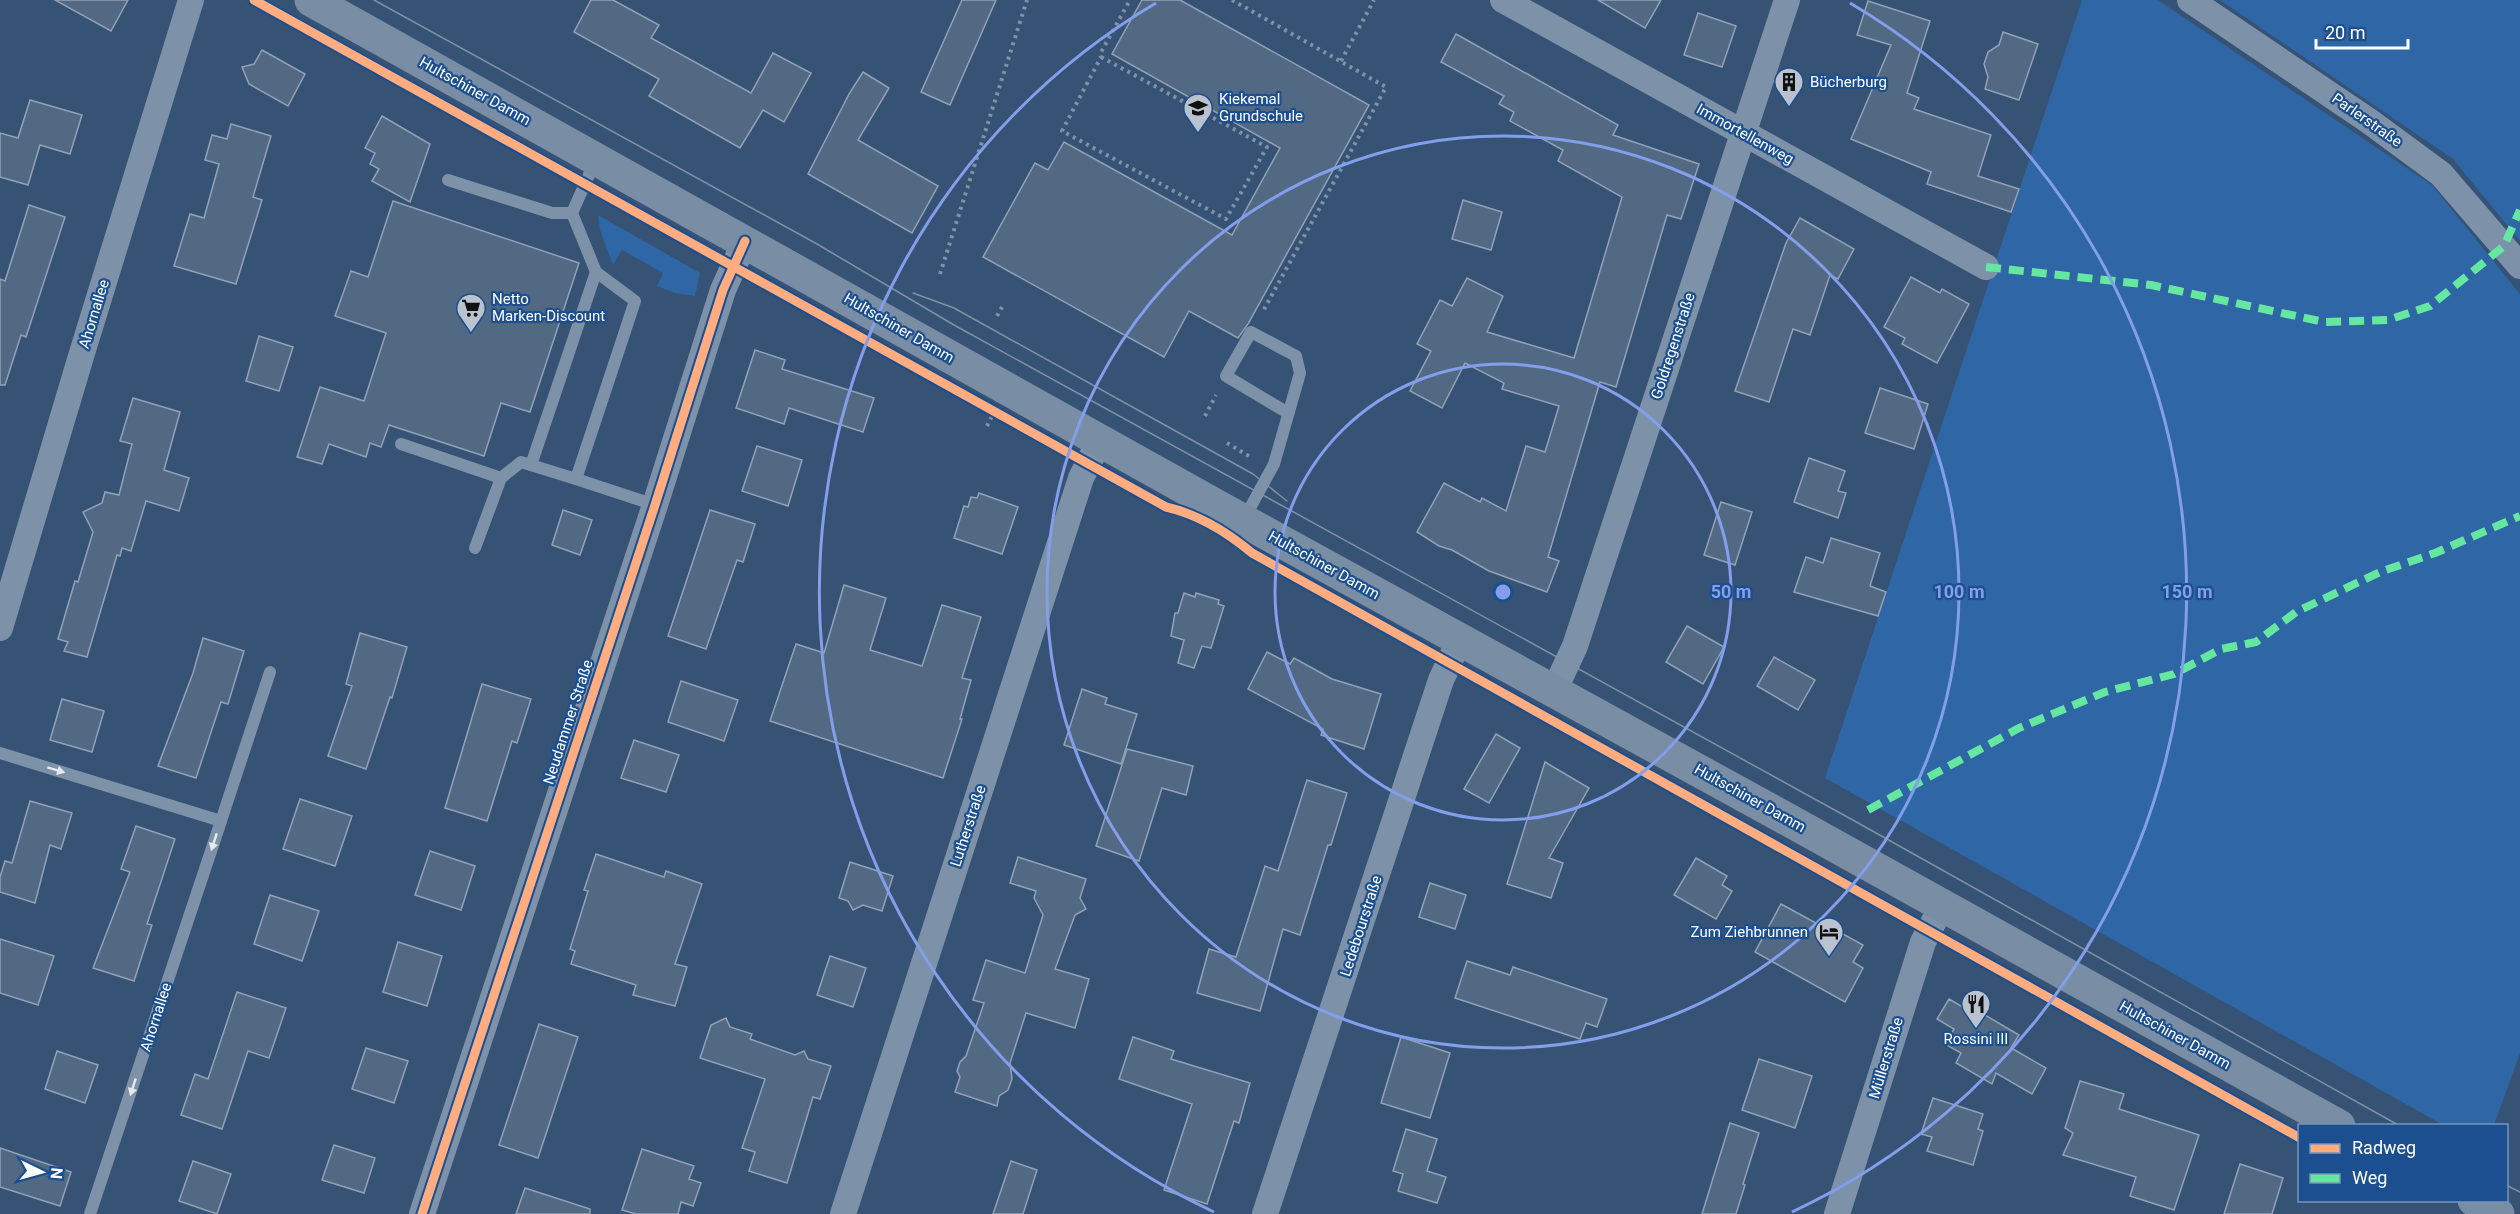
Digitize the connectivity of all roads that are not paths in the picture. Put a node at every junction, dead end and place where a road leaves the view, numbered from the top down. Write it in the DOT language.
graph roads {
  1 [pos="191,0"];
  2 [pos="311,0"];
  3 [pos="1503,0"];
  4 [pos="1787,0"];
  5 [pos="2190,0"];
  6 [pos="1742,133"];
  7 [pos="596,158"];
  8 [pos="448,180"];
  9 [pos="572,213"];
  10 [pos="745,241"];
  11 [pos="2520,266"];
  12 [pos="1986,267"];
  13 [pos="596,272"];
  14 [pos="1288,414"];
  15 [pos="1100,440"];
  16 [pos="401,444"];
  17 [pos="531,465"];
  18 [pos="501,478"];
  19 [pos="576,479"];
  20 [pos="655,505"];
  21 [pos="1243,521"];
  22 [pos="475,548"];
  23 [pos="0,628"];
  24 [pos="1460,639"];
  25 [pos="270,672"];
  26 [pos="1554,691"];
  27 [pos="0,753"];
  28 [pos="221,821"];
  29 [pos="1942,906"];
  30 [pos="2337,1124"];
  31 [pos="2477,1202"];
  32 [pos="90,1214"];
  33 [pos="422,1214"];
  34 [pos="843,1214"];
  35 [pos="1265,1214"];
  36 [pos="1837,1214"];
  37 [pos="2498,1214"];
  1 -- 23 [label="street, Ahornallee"];
  2 -- 7 [label="main road, Hultschiner Damm"];
  3 -- 6 [label="street, Immortellenweg"];
  4 -- 6 [label="street, Goldregenstraße"];
  5 -- 11 [label="street, Parlerstraße"];
  6 -- 12 [label="street, Immortellenweg"];
  6 -- 26 [label="street, Goldregenstraße"];
  7 -- 9 [label="lane"];
  7 -- 10 [label="main road, Hultschiner Damm"];
  8 -- 9 [label="lane"];
  9 -- 13 [label="lane"];
  10 -- 15 [label="main road, Hultschiner Damm"];
  10 -- 20 [label="street, Neudammer Straße"];
  13 -- 17 [label="lane"];
  13 -- 19 [label="lane"];
  14 -- 14 [label="lane"];
  14 -- 21 [label="lane"];
  15 -- 21 [label="main road, Hultschiner Damm"];
  15 -- 34 [label="street, Lutherstraße"];
  16 -- 18 [label="lane"];
  17 -- 18 [label="lane"];
  17 -- 19 [label="lane"];
  18 -- 22 [label="lane"];
  19 -- 20 [label="lane"];
  20 -- 33 [label="street, Neudammer Straße"];
  21 -- 24 [label="main road, Hultschiner Damm"];
  24 -- 26 [label="main road, Hultschiner Damm"];
  24 -- 35 [label="street, Ledebourstraße"];
  25 -- 28 [label="lane, Ahornallee"];
  26 -- 29 [label="main road, Hultschiner Damm"];
  27 -- 28 [label="lane, one-way"];
  28 -- 32 [label="lane, Ahornallee, one-way"];
  29 -- 30 [label="main road, Hultschiner Damm"];
  29 -- 36 [label="street, Müllerstraße"];
  31 -- 37 [label="main road"];
}
